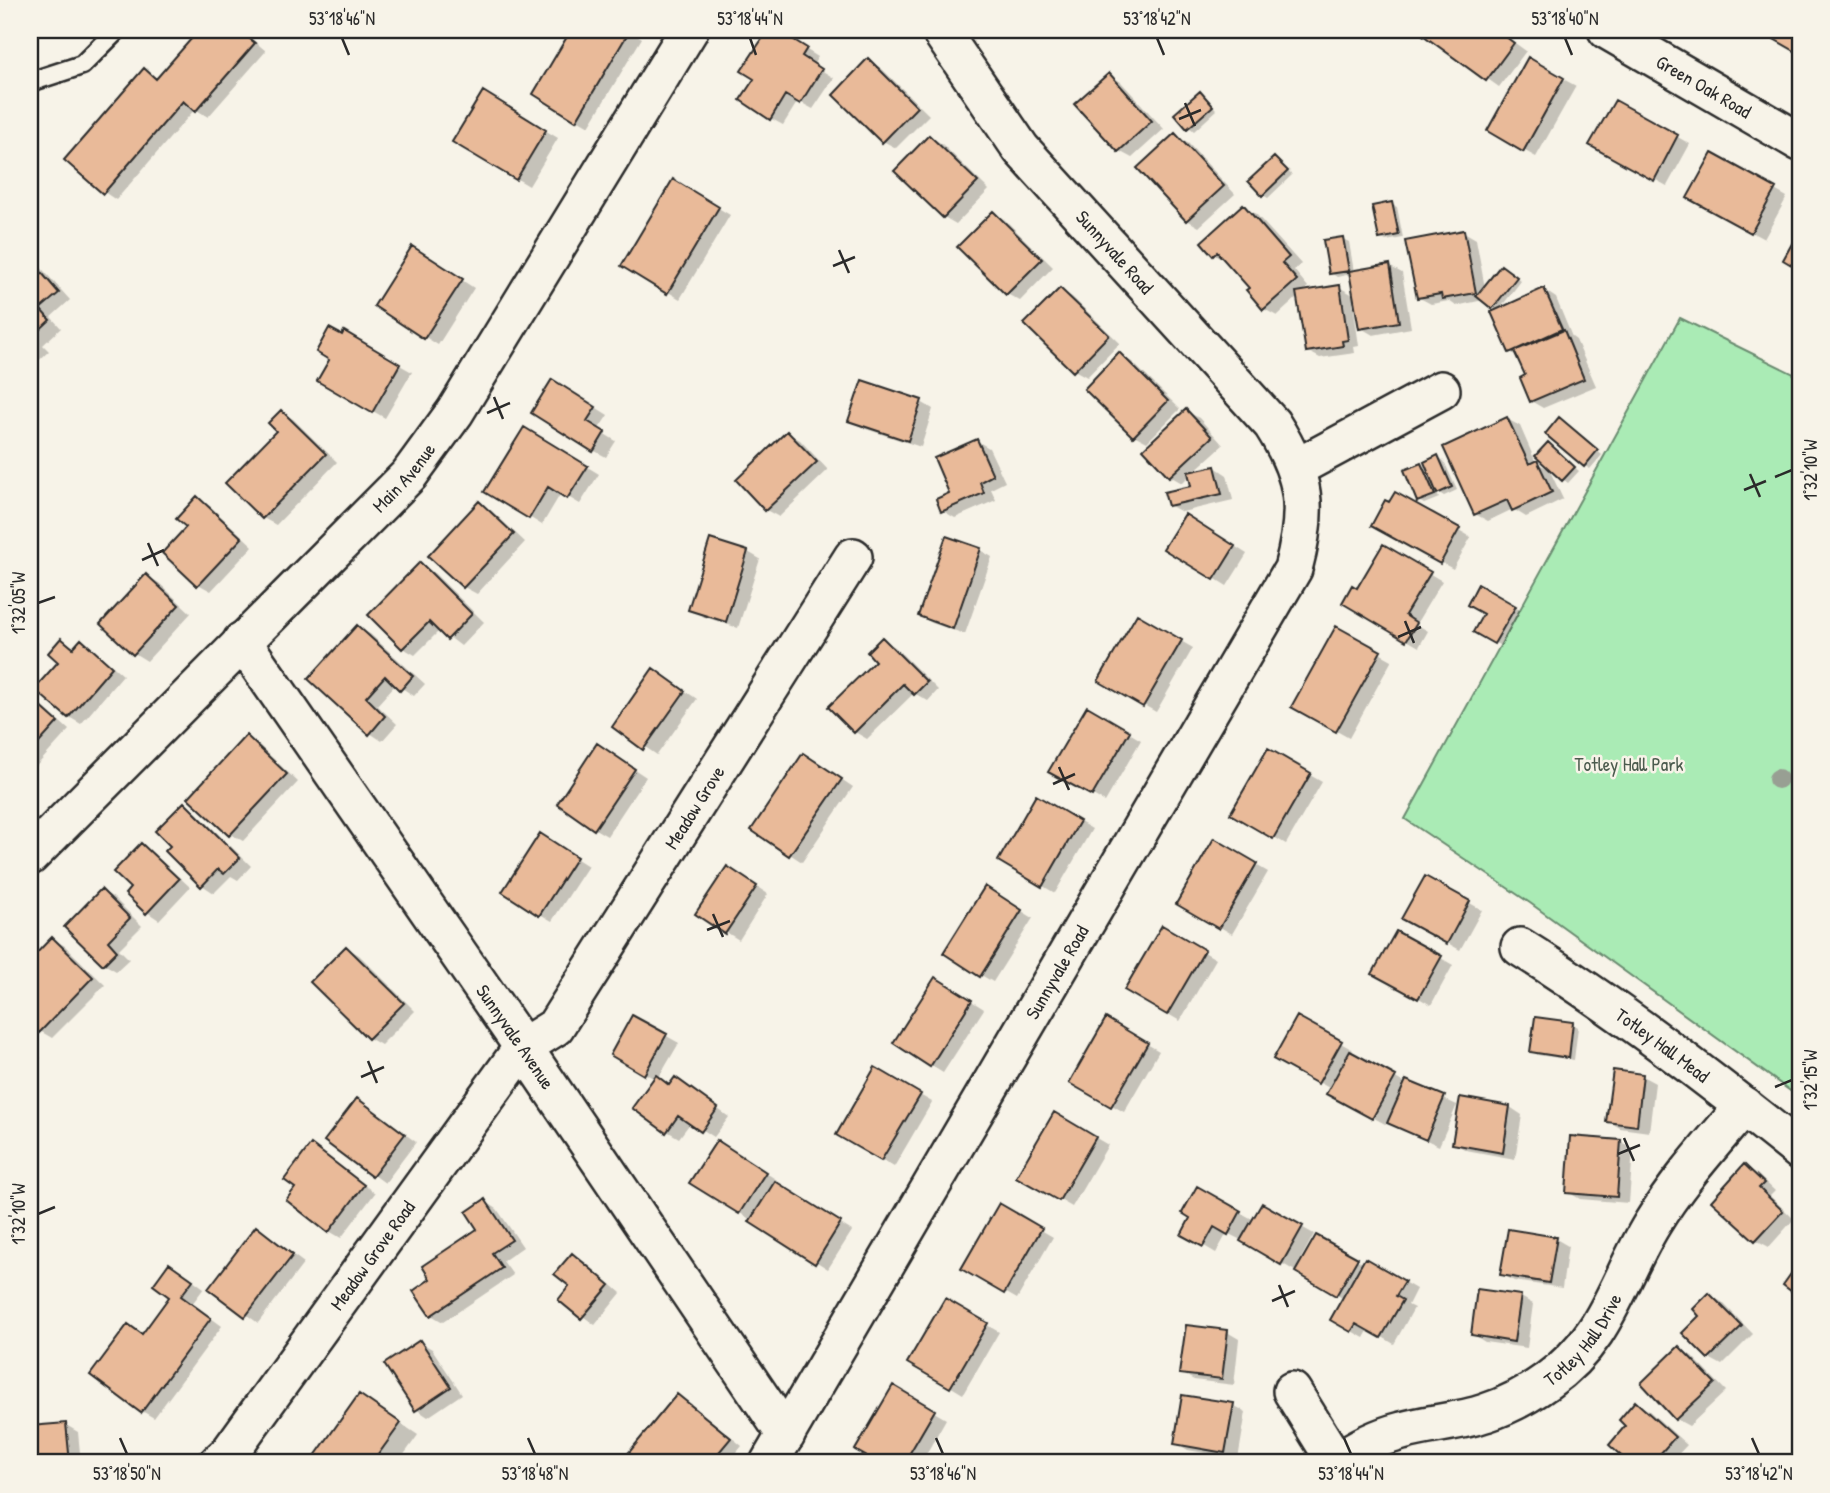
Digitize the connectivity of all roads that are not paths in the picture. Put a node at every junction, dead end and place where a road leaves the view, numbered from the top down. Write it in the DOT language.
graph roads {
  1 [pos="117,30"];
  2 [pos="689,30"];
  3 [pos="940,30"];
  4 [pos="1607,30"];
  5 [pos="30,82"];
  6 [pos="1800,142"];
  7 [pos="1441,390"];
  8 [pos="1296,468"];
  9 [pos="853,557"];
  10 [pos="242,642"];
  11 [pos="30,856"];
  12 [pos="1520,947"];
  13 [pos="523,1046"];
  14 [pos="1744,1106"];
  15 [pos="1800,1151"];
  16 [pos="1292,1391"];
  17 [pos="778,1449"];
  18 [pos="218,1463"];
  19 [pos="1336,1463"];
  1 -- 5 [label="lane"];
  2 -- 10 [label="street, Main Avenue"];
  3 -- 8 [label="street, Sunnyvale Road"];
  4 -- 6 [label="street, Green Oak Road"];
  7 -- 8 [label="street"];
  8 -- 17 [label="street, Sunnyvale Road"];
  9 -- 13 [label="street, Meadow Grove"];
  10 -- 11 [label="street, Main Avenue"];
  10 -- 13 [label="street, Sunnyvale Avenue"];
  12 -- 14 [label="street, Totley Hall Mead"];
  13 -- 17 [label="street, Sunnyvale Avenue"];
  13 -- 18 [label="street, Meadow Grove Road"];
  14 -- 15 [label="street, Totley Hall Mead"];
  14 -- 19 [label="street, Totley Hall Drive"];
  16 -- 19 [label="street"];
}
